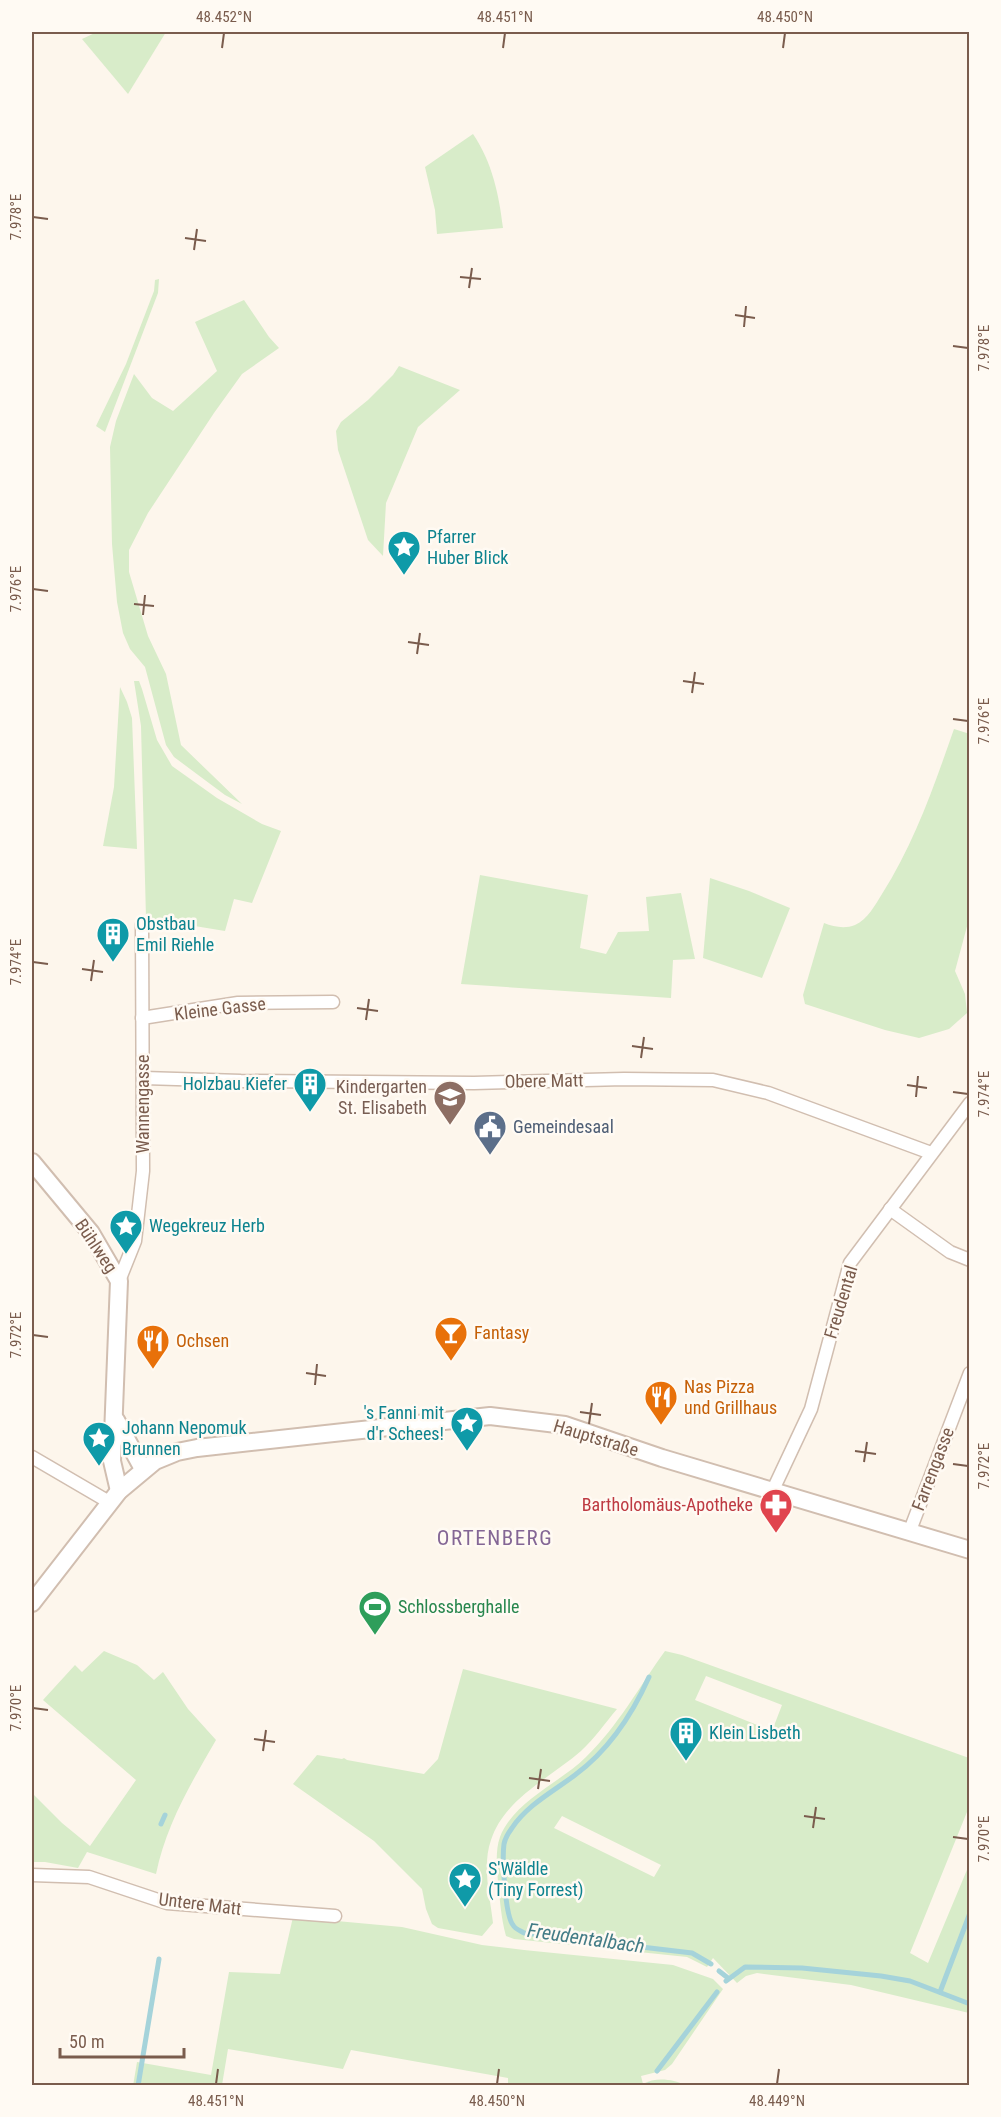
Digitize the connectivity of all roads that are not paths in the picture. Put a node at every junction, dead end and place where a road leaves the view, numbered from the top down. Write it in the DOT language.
graph roads {
  1 [pos="142,924"];
  2 [pos="333,1002"];
  3 [pos="142,1018"];
  4 [pos="144,1078"];
  5 [pos="969,1103"];
  6 [pos="931,1154"];
  7 [pos="32,1162"];
  8 [pos="890,1209"];
  9 [pos="969,1260"];
  10 [pos="119,1281"];
  11 [pos="969,1373"];
  12 [pos="115,1416"];
  13 [pos="32,1457"];
  14 [pos="143,1469"];
  15 [pos="772,1492"];
  16 [pos="114,1497"];
  17 [pos="909,1533"];
  18 [pos="969,1550"];
  19 [pos="32,1603"];
  20 [pos="32,1875"];
  21 [pos="335,1916"];
  1 -- 3 [label="street, Wannengasse"];
  2 -- 3 [label="street, Kleine Gasse"];
  3 -- 4 [label="street, Wannengasse"];
  4 -- 6 [label="street, Obere Matt"];
  4 -- 10 [label="street, Wannengasse"];
  5 -- 6 [label="street, Freudental"];
  6 -- 8 [label="street, Freudental"];
  7 -- 10 [label="street, Bühlweg"];
  8 -- 9 [label="street"];
  8 -- 15 [label="street, Freudental"];
  10 -- 12 [label="street, Bühlweg"];
  11 -- 17 [label="street, Farrengasse"];
  12 -- 14 [label="street, Bühlweg"];
  12 -- 16 [label="street, Bühlweg"];
  13 -- 16 [label="street"];
  14 -- 15 [label="street, Hauptstraße"];
  14 -- 16 [label="street, Hauptstraße"];
  15 -- 17 [label="street, Hauptstraße"];
  16 -- 19 [label="street, Hauptstraße"];
  17 -- 18 [label="street, Hauptstraße"];
  20 -- 21 [label="street, Untere Matt"];
}
